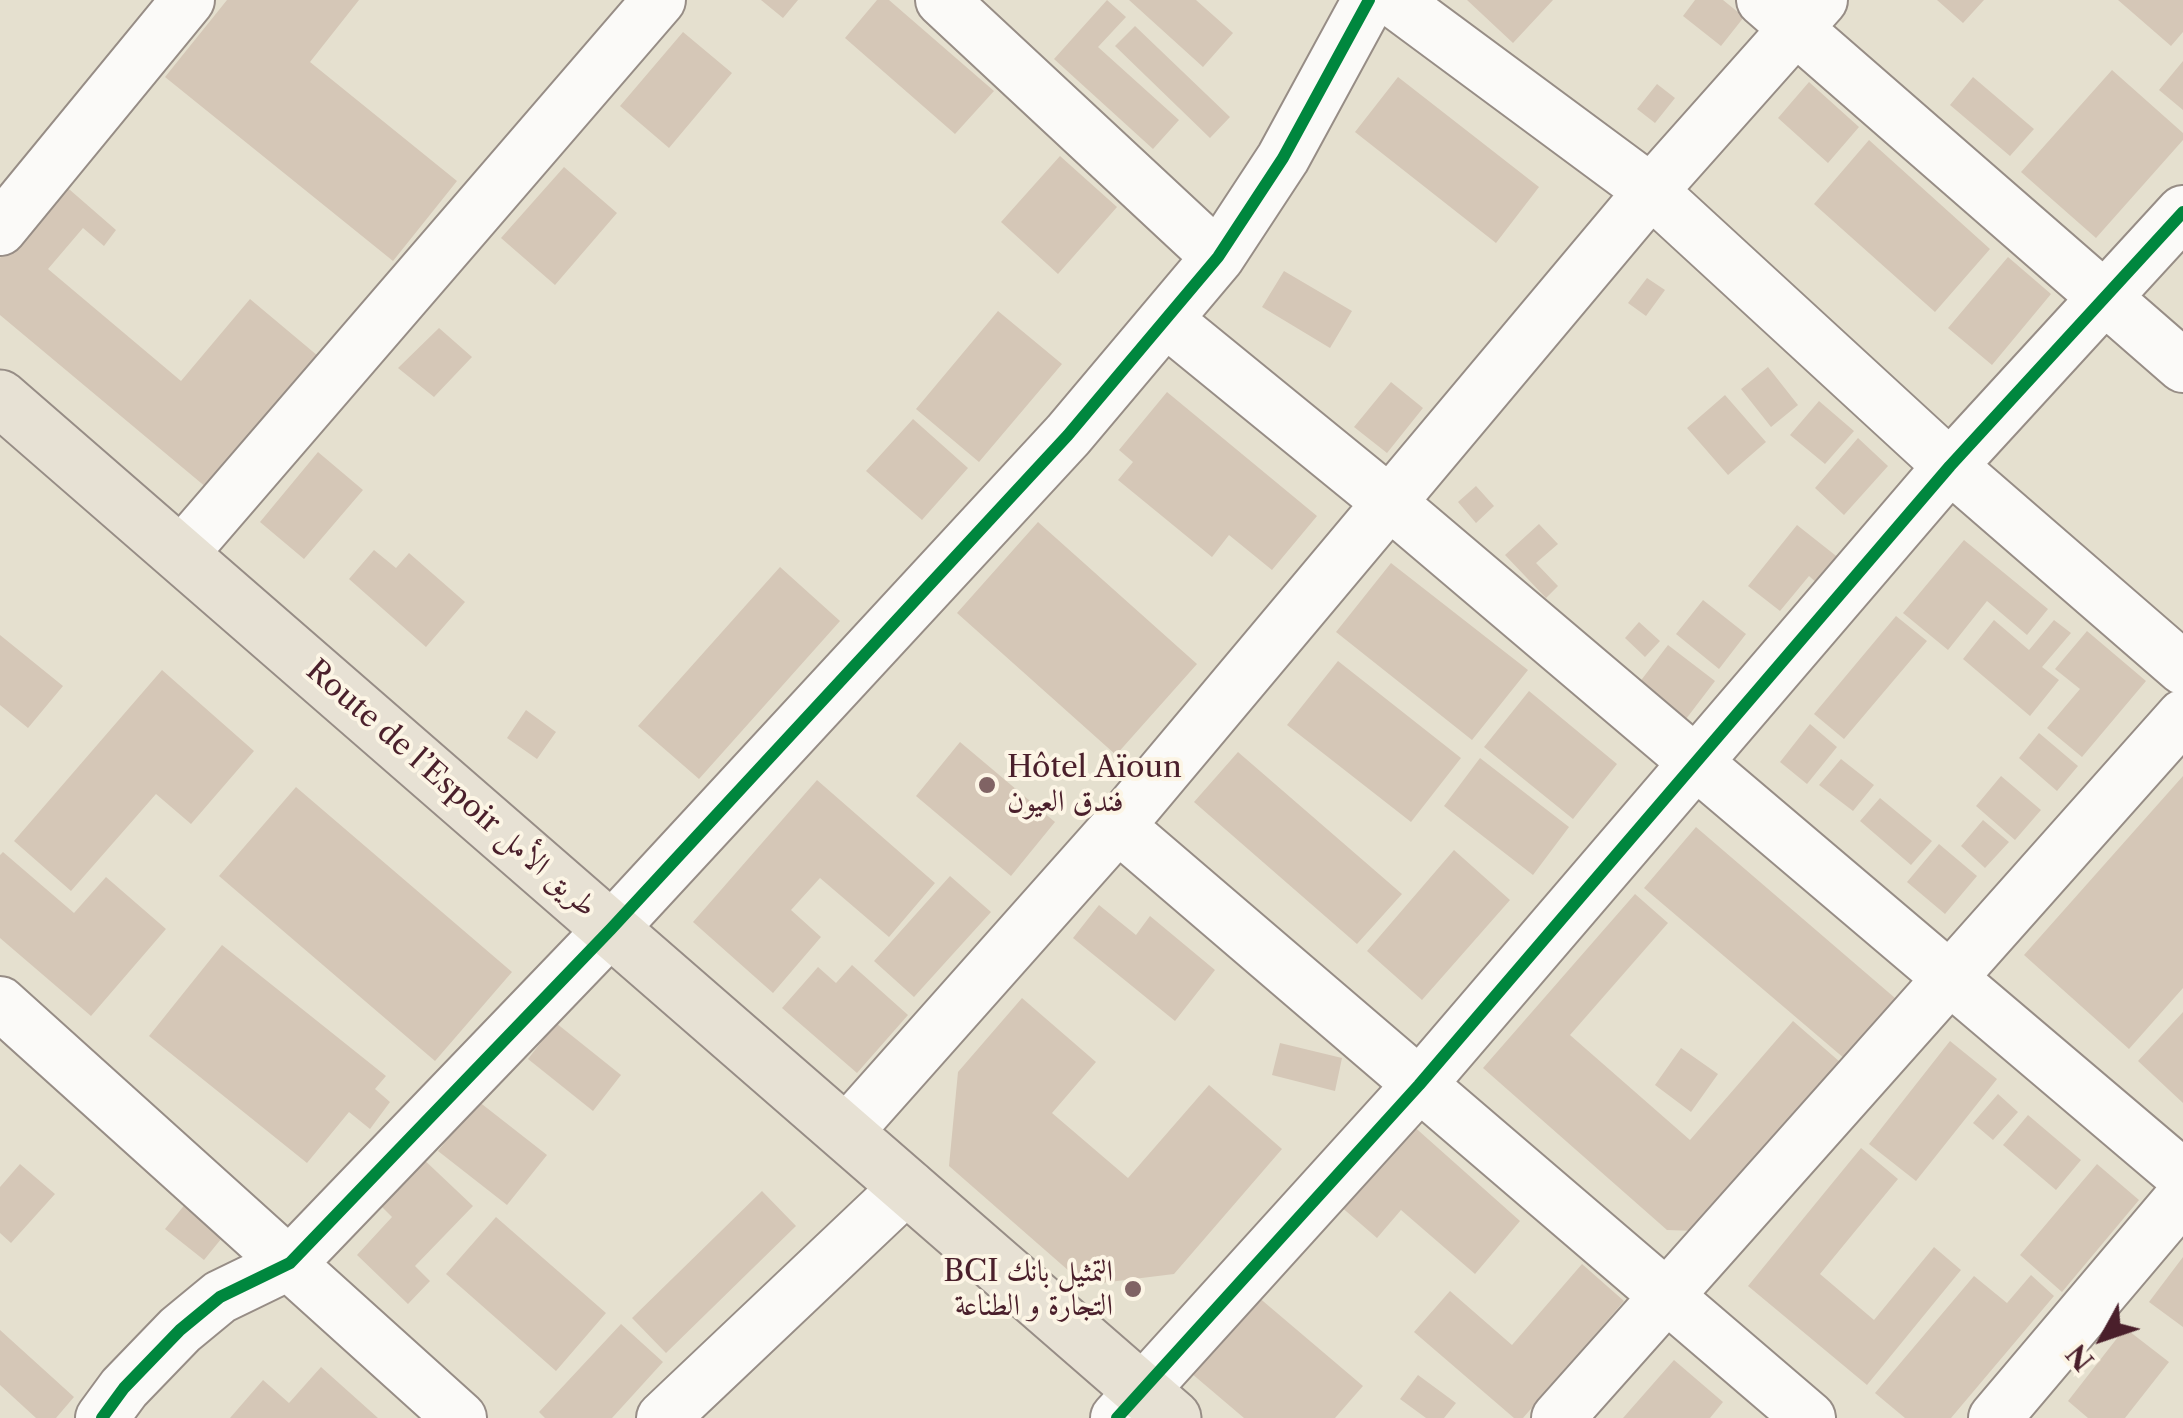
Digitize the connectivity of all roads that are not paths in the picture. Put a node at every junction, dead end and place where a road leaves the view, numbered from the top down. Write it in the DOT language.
graph roads {
  1 [pos="188,0"];
  2 [pos="659,0"];
  3 [pos="942,0"];
  4 [pos="1370,0"];
  5 [pos="1393,0"];
  6 [pos="1793,10"];
  7 [pos="1652,191"];
  8 [pos="2183,212"];
  9 [pos="0,229"];
  10 [pos="1218,257"];
  11 [pos="2104,296"];
  12 [pos="1166,321"];
  13 [pos="2183,366"];
  14 [pos="0,398"];
  15 [pos="1950,466"];
  16 [pos="1390,503"];
  17 [pos="180,554"];
  18 [pos="2183,668"];
  19 [pos="2183,716"];
  20 [pos="1696,761"];
  21 [pos="1118,826"];
  22 [pos="611,929"];
  23 [pos="1951,978"];
  24 [pos="0,1003"];
  25 [pos="1419,1085"];
  26 [pos="846,1132"];
  27 [pos="2183,1176"];
  28 [pos="908,1186"];
  29 [pos="2183,1196"];
  30 [pos="290,1262"];
  31 [pos="1666,1296"];
  32 [pos="1144,1409"];
  33 [pos="102,1418"];
  34 [pos="460,1418"];
  35 [pos="663,1418"];
  36 [pos="1558,1418"];
  37 [pos="1809,1418"];
  38 [pos="1995,1418"];
  1 -- 9 [label="street"];
  2 -- 17 [label="street"];
  3 -- 10 [label="street"];
  4 -- 10 [label="street"];
  5 -- 7 [label="street"];
  6 -- 7 [label="street"];
  6 -- 11 [label="street"];
  7 -- 15 [label="street"];
  7 -- 16 [label="street"];
  8 -- 11 [label="street"];
  10 -- 12 [label="street"];
  11 -- 13 [label="street"];
  11 -- 15 [label="street"];
  12 -- 16 [label="street"];
  12 -- 22 [label="street"];
  14 -- 17 [label="highway, Route de l’Espoir طريق الأمل"];
  15 -- 18 [label="street"];
  15 -- 20 [label="street"];
  16 -- 20 [label="street"];
  16 -- 21 [label="street"];
  17 -- 22 [label="highway, Route de l’Espoir طريق الأمل"];
  19 -- 23 [label="street"];
  20 -- 23 [label="street"];
  20 -- 25 [label="street"];
  21 -- 25 [label="street"];
  21 -- 26 [label="street"];
  22 -- 26 [label="highway, Route de l’Espoir طريق الأمل"];
  22 -- 30 [label="street"];
  23 -- 27 [label="street"];
  23 -- 31 [label="street"];
  24 -- 30 [label="street"];
  25 -- 31 [label="street"];
  25 -- 32 [label="street"];
  26 -- 28 [label="highway, Route de l’Espoir طريق الأمل"];
  28 -- 32 [label="highway, Route de l’Espoir طريق الأمل"];
  28 -- 35 [label="street"];
  29 -- 38 [label="street"];
  30 -- 33 [label="street"];
  30 -- 34 [label="street"];
  31 -- 36 [label="street"];
  31 -- 37 [label="street"];
}
